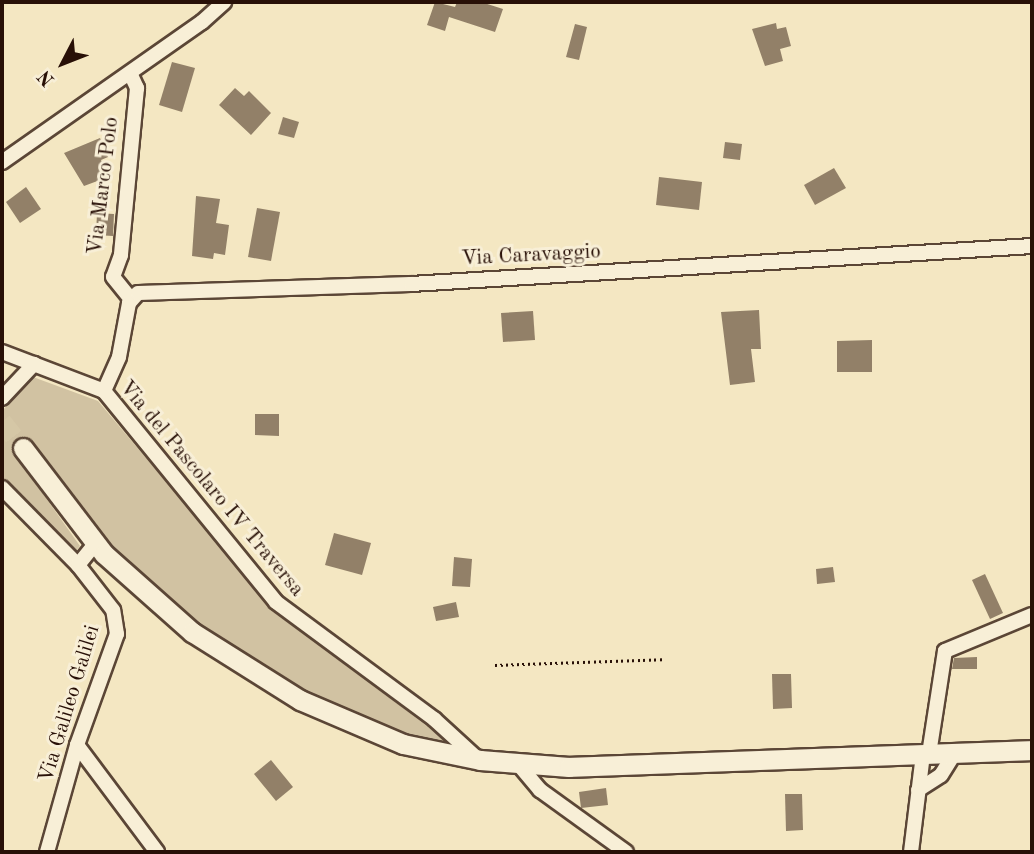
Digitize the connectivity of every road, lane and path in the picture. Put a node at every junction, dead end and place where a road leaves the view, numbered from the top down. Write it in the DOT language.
graph roads {
  1 [pos="224,2"];
  2 [pos="130,73"];
  3 [pos="2,162"];
  4 [pos="1032,246"];
  5 [pos="131,299"];
  6 [pos="2,352"];
  7 [pos="34,364"];
  8 [pos="104,391"];
  9 [pos="2,398"];
  10 [pos="23,449"];
  11 [pos="2,488"];
  12 [pos="95,544"];
  13 [pos="78,565"];
  14 [pos="1032,615"];
  15 [pos="663,659"];
  16 [pos="495,665"];
  17 [pos="77,745"];
  18 [pos="1032,750"];
  19 [pos="955,753"];
  20 [pos="926,754"];
  21 [pos="480,761"];
  22 [pos="519,765"];
  23 [pos="918,790"];
  24 [pos="47,852"];
  25 [pos="157,852"];
  26 [pos="626,852"];
  27 [pos="911,852"];
  1 -- 2 [label="street"];
  2 -- 3 [label="street"];
  2 -- 5 [label="street, Via Marco Polo"];
  4 -- 5 [label="street, Via Caravaggio"];
  5 -- 8 [label="street"];
  6 -- 7 [label="street, Via del Pascolaro IV Traversa"];
  7 -- 8 [label="street, Via del Pascolaro IV Traversa"];
  7 -- 9 [label="street"];
  8 -- 21 [label="street, Via del Pascolaro IV Traversa"];
  10 -- 12 [label="main road"];
  11 -- 13 [label="street, Via Galileo Galilei"];
  12 -- 13 [label="street"];
  12 -- 21 [label="main road"];
  13 -- 17 [label="street, Via Galileo Galilei"];
  14 -- 20 [label="street"];
  15 -- 16 [label="path"];
  17 -- 24 [label="street, Via Galileo Galilei"];
  17 -- 25 [label="street"];
  18 -- 19 [label="main road"];
  19 -- 20 [label="main road"];
  19 -- 23 [label="street"];
  20 -- 22 [label="main road"];
  20 -- 23 [label="street"];
  21 -- 22 [label="main road"];
  22 -- 26 [label="street"];
  23 -- 27 [label="street"];
}
